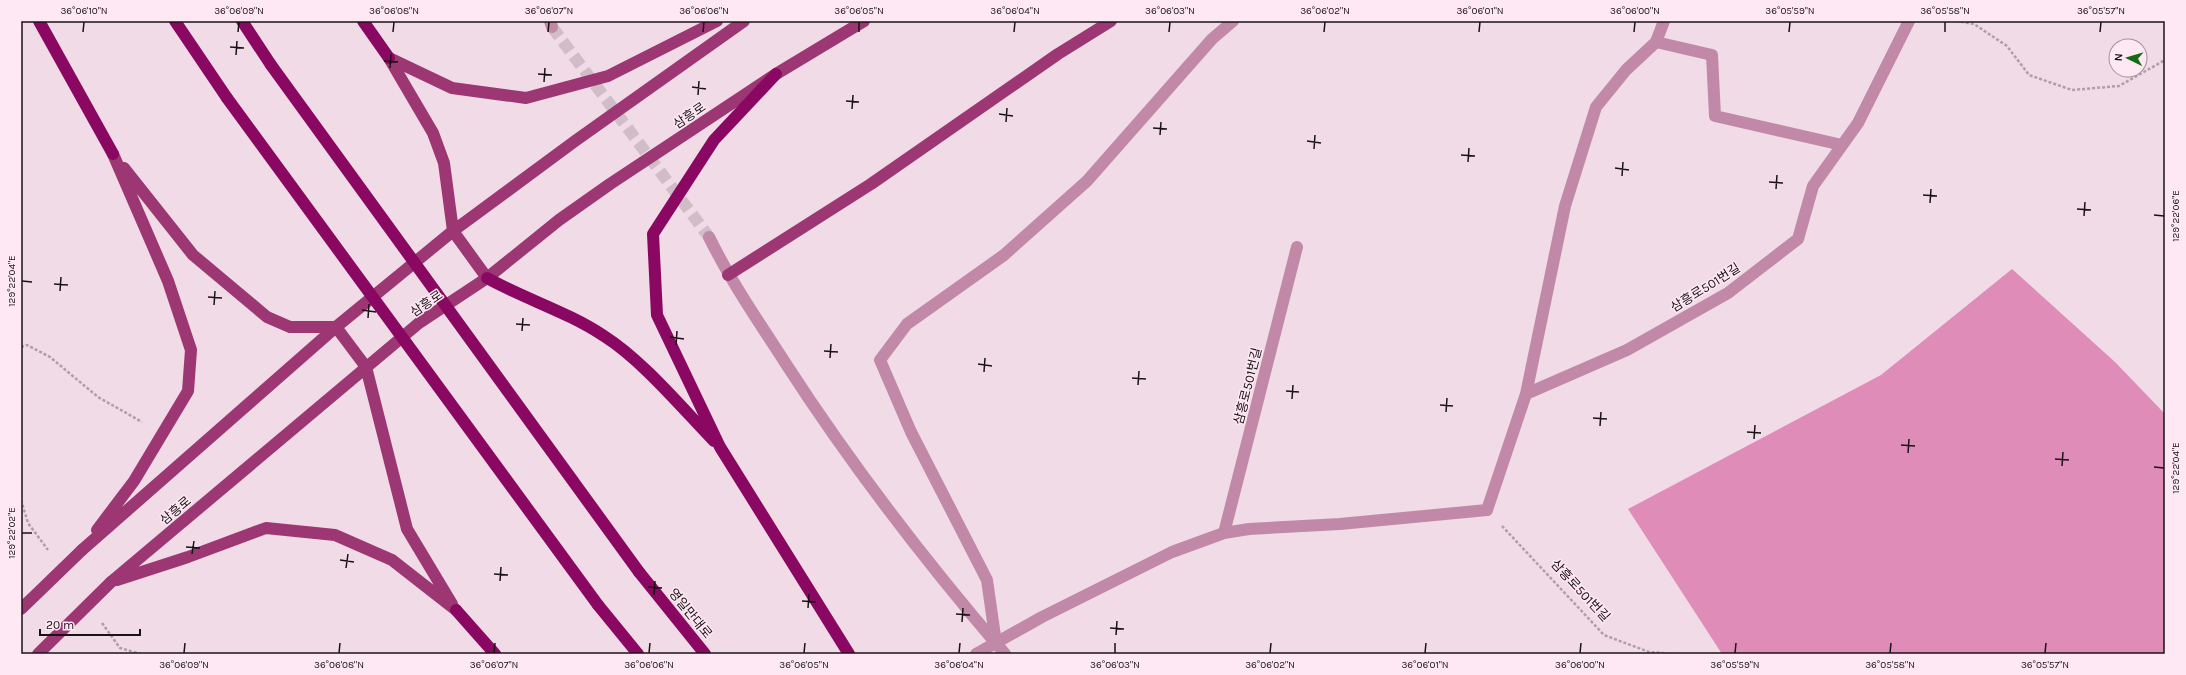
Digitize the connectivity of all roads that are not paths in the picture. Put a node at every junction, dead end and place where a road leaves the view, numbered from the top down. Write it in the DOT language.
graph roads {
  1 [pos="39,21"];
  2 [pos="175,21"];
  3 [pos="242,21"];
  4 [pos="362,21"];
  5 [pos="717,21"];
  6 [pos="744,21"];
  7 [pos="864,21"];
  8 [pos="1111,21"];
  9 [pos="1233,21"];
  10 [pos="1664,21"];
  11 [pos="1909,21"];
  12 [pos="1656,42"];
  13 [pos="389,58"];
  14 [pos="776,74"];
  15 [pos="1842,145"];
  16 [pos="113,154"];
  17 [pos="454,231"];
  18 [pos="709,237"];
  19 [pos="1297,247"];
  20 [pos="728,275"];
  21 [pos="487,278"];
  22 [pos="336,327"];
  23 [pos="366,367"];
  24 [pos="1526,394"];
  25 [pos="720,447"];
  26 [pos="1224,533"];
  27 [pos="82,550"];
  28 [pos="111,582"];
  29 [pos="21,609"];
  30 [pos="456,610"];
  31 [pos="996,643"];
  32 [pos="38,654"];
  33 [pos="495,654"];
  34 [pos="638,654"];
  35 [pos="705,654"];
  36 [pos="849,654"];
  37 [pos="976,654"];
  38 [pos="1005,654"];
  1 -- 16 [label="highway"];
  2 -- 34 [label="highway, bridge"];
  3 -- 35 [label="highway, 영일만대로, bridge"];
  4 -- 13 [label="highway"];
  5 -- 13 [label="main road"];
  6 -- 17 [label="main road"];
  7 -- 14 [label="main road, 삼흥로"];
  8 -- 20 [label="main road"];
  9 -- 31 [label="street"];
  10 -- 12 [label="street"];
  11 -- 15 [label="street, 삼흥로501번길"];
  12 -- 15 [label="street"];
  12 -- 24 [label="street"];
  13 -- 17 [label="main road"];
  14 -- 21 [label="main road, 삼흥로"];
  14 -- 25 [label="highway"];
  15 -- 24 [label="street, 삼흥로501번길"];
  16 -- 22 [label="main road"];
  16 -- 27 [label="main road"];
  17 -- 21 [label="main road"];
  17 -- 22 [label="main road"];
  18 -- 20 [label="street"];
  19 -- 26 [label="street, 삼흥로501번길"];
  20 -- 31 [label="street"];
  21 -- 23 [label="main road, 삼흥로"];
  21 -- 25 [label="highway"];
  22 -- 23 [label="main road"];
  22 -- 27 [label="main road"];
  23 -- 28 [label="main road, 삼흥로"];
  23 -- 30 [label="main road"];
  24 -- 26 [label="street"];
  25 -- 36 [label="highway"];
  26 -- 31 [label="street"];
  27 -- 29 [label="main road, bridge"];
  28 -- 30 [label="main road"];
  28 -- 32 [label="main road, 삼흥로, bridge"];
  30 -- 33 [label="highway"];
  31 -- 37 [label="street"];
  31 -- 38 [label="street"];
}
